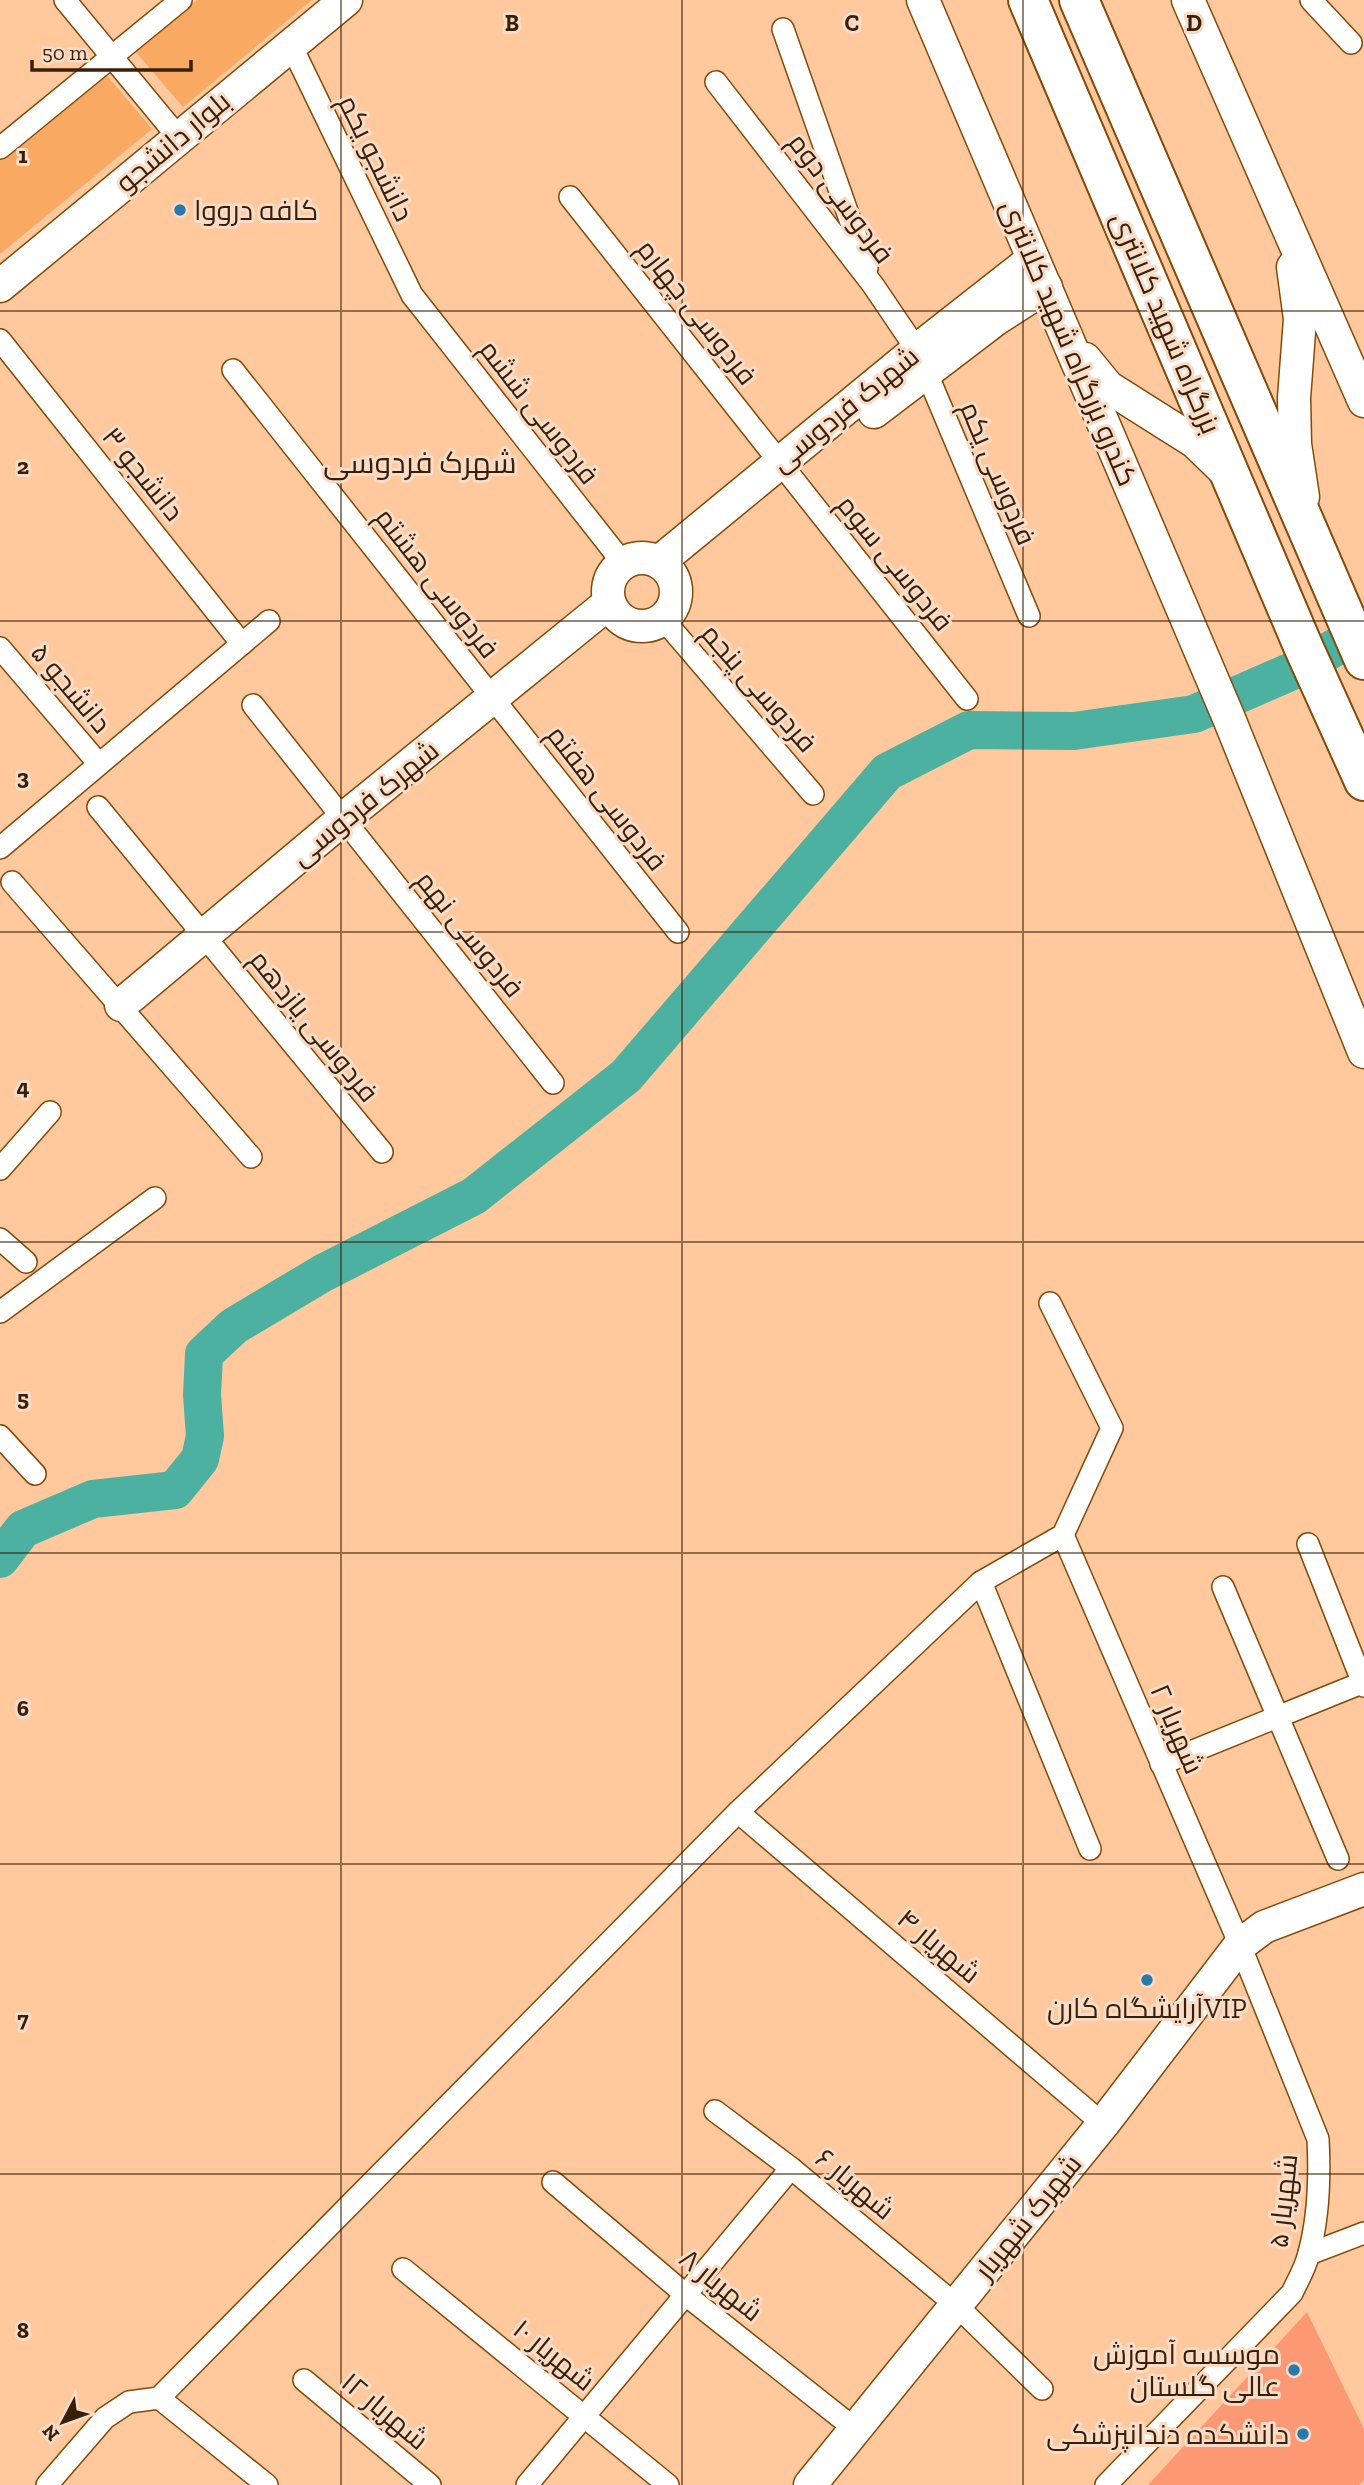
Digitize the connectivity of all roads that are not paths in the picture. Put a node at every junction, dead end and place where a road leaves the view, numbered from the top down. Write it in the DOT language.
graph roads {
  1 [pos="65,0"];
  2 [pos="181,0"];
  3 [pos="346,0"];
  4 [pos="923,0"];
  5 [pos="1028,0"];
  6 [pos="1079,0"];
  7 [pos="1188,0"];
  8 [pos="1311,0"];
  9 [pos="783,29"];
  10 [pos="1351,43"];
  11 [pos="290,45"];
  12 [pos="112,57"];
  13 [pos="716,82"];
  14 [pos="179,138"];
  15 [pos="0,148"];
  16 [pos="570,197"];
  17 [pos="1289,231"];
  18 [pos="1040,273"];
  19 [pos="873,285"];
  20 [pos="0,286"];
  21 [pos="412,295"];
  22 [pos="1064,334"];
  23 [pos="0,340"];
  24 [pos="922,362"];
  25 [pos="233,370"];
  26 [pos="1364,401"];
  27 [pos="784,469"];
  28 [pos="1232,479"];
  29 [pos="1307,530"];
  30 [pos="623,563"];
  31 [pos="665,568"];
  32 [pos="612,607"];
  33 [pos="1029,616"];
  34 [pos="663,619"];
  35 [pos="269,621"];
  36 [pos="242,644"];
  37 [pos="0,648"];
  38 [pos="1364,660"];
  39 [pos="967,699"];
  40 [pos="496,703"];
  41 [pos="253,705"];
  42 [pos="99,764"];
  43 [pos="1364,781"];
  44 [pos="813,794"];
  45 [pos="98,807"];
  46 [pos="346,824"];
  47 [pos="0,848"];
  48 [pos="12,882"];
  49 [pos="678,932"];
  50 [pos="208,941"];
  51 [pos="125,1010"];
  52 [pos="1364,1052"];
  53 [pos="553,1083"];
  54 [pos="50,1112"];
  55 [pos="382,1152"];
  56 [pos="251,1157"];
  57 [pos="0,1169"];
  58 [pos="155,1198"];
  59 [pos="0,1239"];
  60 [pos="26,1262"];
  61 [pos="1050,1303"];
  62 [pos="0,1312"];
  63 [pos="0,1436"];
  64 [pos="35,1474"];
  65 [pos="1063,1535"];
  66 [pos="1308,1544"];
  67 [pos="981,1582"];
  68 [pos="1223,1587"];
  69 [pos="1364,1684"];
  70 [pos="1278,1717"];
  71 [pos="1161,1764"];
  72 [pos="738,1812"];
  73 [pos="1090,1849"];
  74 [pos="1338,1858"];
  75 [pos="1364,1889"];
  76 [pos="1240,1945"];
  77 [pos="715,2111"];
  78 [pos="1103,2124"];
  79 [pos="791,2168"];
  80 [pos="553,2182"];
  81 [pos="1364,2233"];
  82 [pos="1309,2254"];
  83 [pos="403,2269"];
  84 [pos="686,2295"];
  85 [pos="956,2305"];
  86 [pos="304,2380"];
  87 [pos="1042,2389"];
  88 [pos="159,2398"];
  89 [pos="585,2416"];
  90 [pos="855,2430"];
  91 [pos="47,2485"];
  92 [pos="267,2485"];
  93 [pos="430,2485"];
  94 [pos="527,2485"];
  95 [pos="668,2485"];
  96 [pos="810,2485"];
  97 [pos="1106,2485"];
  1 -- 12 [label="street"];
  2 -- 12 [label="street"];
  3 -- 11 [label="street, بلوار دانشجو"];
  4 -- 18 [label="street, کندرو بزرگراه شهید کلانتری"];
  5 -- 28 [label="highway, بزرگراه شهید کلانتری"];
  6 -- 29 [label="highway, بزرگراه شهید کلانتری"];
  7 -- 17 [label="street"];
  8 -- 10 [label="street"];
  9 -- 19 [label="street"];
  11 -- 14 [label="street, بلوار دانشجو"];
  11 -- 21 [label="street, دانشجو یکم"];
  12 -- 14 [label="street"];
  12 -- 15 [label="street"];
  13 -- 19 [label="street, فردوسی دوم"];
  14 -- 20 [label="street, بلوار دانشجو"];
  16 -- 27 [label="street, فردوسی چهارم"];
  17 -- 26 [label="street"];
  17 -- 29 [label="street"];
  18 -- 22 [label="street, کندرو بزرگراه شهید کلانتری"];
  18 -- 24 [label="street, شهرک فردوسی"];
  19 -- 24 [label="street, فردوسی دوم"];
  21 -- 30 [label="street, فردوسی ششم"];
  22 -- 28 [label="street"];
  22 -- 52 [label="street, کندرو بزرگراه شهید کلانتری"];
  23 -- 36 [label="street, دانشجو ۳"];
  24 -- 27 [label="street, شهرک فردوسی"];
  24 -- 33 [label="street, فردوسی یکم"];
  25 -- 40 [label="street, فردوسی هشتم"];
  27 -- 31 [label="street, شهرک فردوسی"];
  27 -- 39 [label="street, فردوسی سوم"];
  28 -- 43 [label="highway, بزرگراه شهید کلانتری"];
  29 -- 38 [label="highway, بزرگراه شهید کلانتری"];
  30 -- 31 [label="street"];
  30 -- 32 [label="street"];
  31 -- 34 [label="street"];
  32 -- 34 [label="street"];
  32 -- 40 [label="street, شهرک فردوسی"];
  34 -- 44 [label="street, فردوسی پنجم"];
  35 -- 36 [label="street"];
  36 -- 42 [label="street"];
  37 -- 42 [label="street, دانشجو ۵"];
  40 -- 46 [label="street, شهرک فردوسی"];
  40 -- 49 [label="street, فردوسی هفتم"];
  41 -- 46 [label="street, فردوسی نهم"];
  42 -- 47 [label="street"];
  45 -- 50 [label="street, فردوسی یازدهم"];
  46 -- 50 [label="street, شهرک فردوسی"];
  46 -- 53 [label="street, فردوسی نهم"];
  48 -- 51 [label="street"];
  50 -- 51 [label="street, شهرک فردوسی"];
  50 -- 55 [label="street, فردوسی یازدهم"];
  51 -- 56 [label="street"];
  54 -- 57 [label="street"];
  58 -- 62 [label="street"];
  59 -- 60 [label="street"];
  61 -- 65 [label="street"];
  63 -- 64 [label="street"];
  65 -- 67 [label="street"];
  65 -- 71 [label="street, ۲ شهریار"];
  66 -- 69 [label="street"];
  67 -- 72 [label="street"];
  67 -- 73 [label="street"];
  68 -- 70 [label="street"];
  69 -- 70 [label="street"];
  70 -- 71 [label="street"];
  70 -- 74 [label="street"];
  71 -- 76 [label="street, ۲ شهریار"];
  72 -- 78 [label="street, شهریار ۴"];
  72 -- 88 [label="street"];
  75 -- 76 [label="street, شهرک شهریار"];
  76 -- 78 [label="street, شهرک شهریار"];
  76 -- 82 [label="street, ۵ شهریار"];
  77 -- 79 [label="street, شهریار ۶"];
  78 -- 85 [label="street, شهرک شهریار"];
  79 -- 84 [label="street"];
  79 -- 85 [label="street, شهریار ۶"];
  80 -- 84 [label="street, شهریار ۸"];
  81 -- 82 [label="street"];
  82 -- 97 [label="street, ۵ شهریار"];
  83 -- 89 [label="street, شهریار ۱۰"];
  84 -- 89 [label="street"];
  84 -- 90 [label="street, شهریار ۸"];
  85 -- 87 [label="street, شهریار ۶"];
  85 -- 90 [label="street, شهرک شهریار"];
  86 -- 93 [label="street, شهریار ۱۲"];
  88 -- 91 [label="street"];
  88 -- 92 [label="street"];
  89 -- 94 [label="street"];
  89 -- 95 [label="street, شهریار ۱۰"];
  90 -- 96 [label="street, شهرک شهریار"];
}
